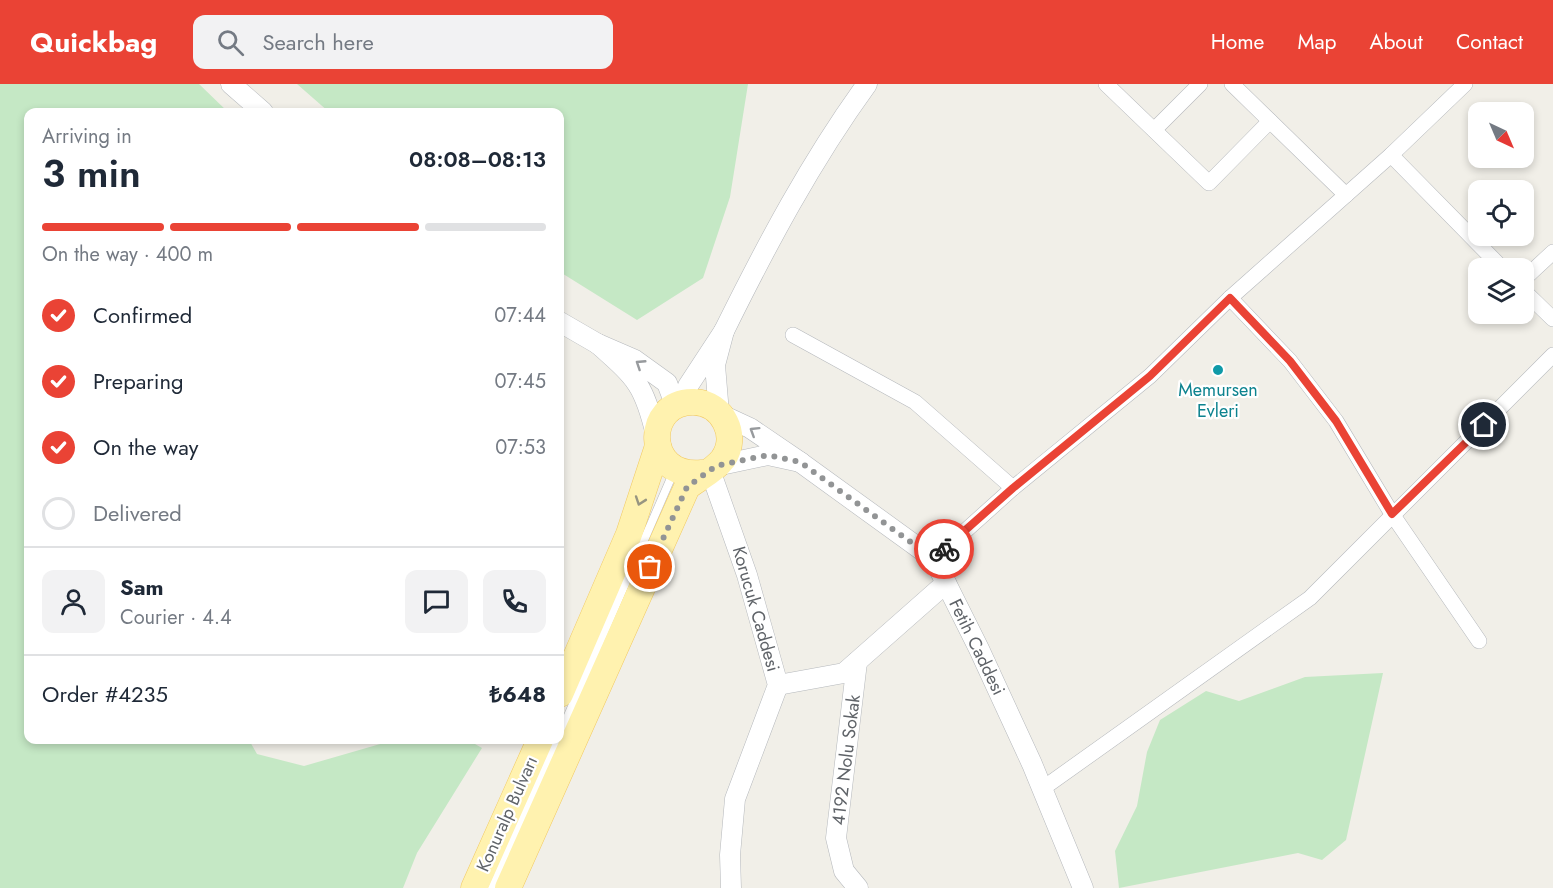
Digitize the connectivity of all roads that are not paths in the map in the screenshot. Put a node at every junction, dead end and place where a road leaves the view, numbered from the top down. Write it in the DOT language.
graph roads {
  1 [pos="231,84"];
  2 [pos="238,84"];
  3 [pos="867,84"];
  4 [pos="1106,84"];
  5 [pos="1200,84"];
  6 [pos="1232,84"];
  7 [pos="1466,84"];
  8 [pos="259,108"];
  9 [pos="260,108"];
  10 [pos="1270,121"];
  11 [pos="1154,130"];
  12 [pos="1391,155"];
  13 [pos="1346,195"];
  14 [pos="1553,252"];
  15 [pos="1492,258"];
  16 [pos="1534,270"];
  17 [pos="1230,298"];
  18 [pos="1534,301"];
  19 [pos="1553,320"];
  20 [pos="564,324"];
  21 [pos="724,331"];
  22 [pos="793,335"];
  23 [pos="598,344"];
  24 [pos="1553,355"];
  25 [pos="679,405"];
  26 [pos="721,414"];
  27 [pos="657,440"];
  28 [pos="800,462"];
  29 [pos="675,469"];
  30 [pos="709,470"];
  31 [pos="1013,488"];
  32 [pos="1392,514"];
  33 [pos="934,559"];
  34 [pos="946,583"];
  35 [pos="1479,641"];
  36 [pos="857,662"];
  37 [pos="564,685"];
  38 [pos="778,686"];
  39 [pos="564,725"];
  40 [pos="538,744"];
  41 [pos="555,744"];
  42 [pos="1042,789"];
  43 [pos="474,888"];
  44 [pos="492,888"];
  45 [pos="508,888"];
  46 [pos="731,888"];
  47 [pos="858,888"];
  48 [pos="1083,888"];
  1 -- 8 [label="street"];
  2 -- 9 [label="street"];
  3 -- 21 [label="street"];
  4 -- 11 [label="street"];
  5 -- 11 [label="street"];
  6 -- 10 [label="street"];
  7 -- 12 [label="street"];
  10 -- 11 [label="street"];
  10 -- 13 [label="street"];
  12 -- 13 [label="street"];
  12 -- 15 [label="street"];
  13 -- 17 [label="street"];
  14 -- 16 [label="street"];
  17 -- 31 [label="street"];
  17 -- 32 [label="street"];
  18 -- 19 [label="street"];
  20 -- 23 [label="street"];
  21 -- 25 [label="street"];
  21 -- 26 [label="street"];
  22 -- 31 [label="street"];
  25 -- 23 [label="street, one-way"];
  23 -- 27 [label="street"];
  24 -- 32 [label="street"];
  25 -- 26 [label="main road"];
  25 -- 27 [label="main road"];
  28 -- 26 [label="street, Fetih Caddesi, one-way"];
  26 -- 30 [label="main road"];
  27 -- 29 [label="main road"];
  27 -- 37 [label="main road, one-way"];
  28 -- 30 [label="street, Fetih Caddesi"];
  28 -- 33 [label="street, Fetih Caddesi"];
  29 -- 30 [label="main road"];
  29 -- 39 [label="lane"];
  30 -- 38 [label="street, Korucuk Caddesi"];
  30 -- 45 [label="main road, Konuralp Bulvarı"];
  31 -- 33 [label="street"];
  32 -- 35 [label="street"];
  32 -- 42 [label="street"];
  33 -- 34 [label="street, Fetih Caddesi"];
  34 -- 36 [label="street"];
  34 -- 42 [label="street, Fetih Caddesi"];
  36 -- 38 [label="street"];
  36 -- 47 [label="street, 4192 Nolu Sokak"];
  38 -- 46 [label="street, Korucuk Caddesi"];
  40 -- 43 [label="main road, Konuralp Bulvarı"];
  41 -- 44 [label="lane"];
  42 -- 48 [label="street, Fetih Caddesi"];
}
